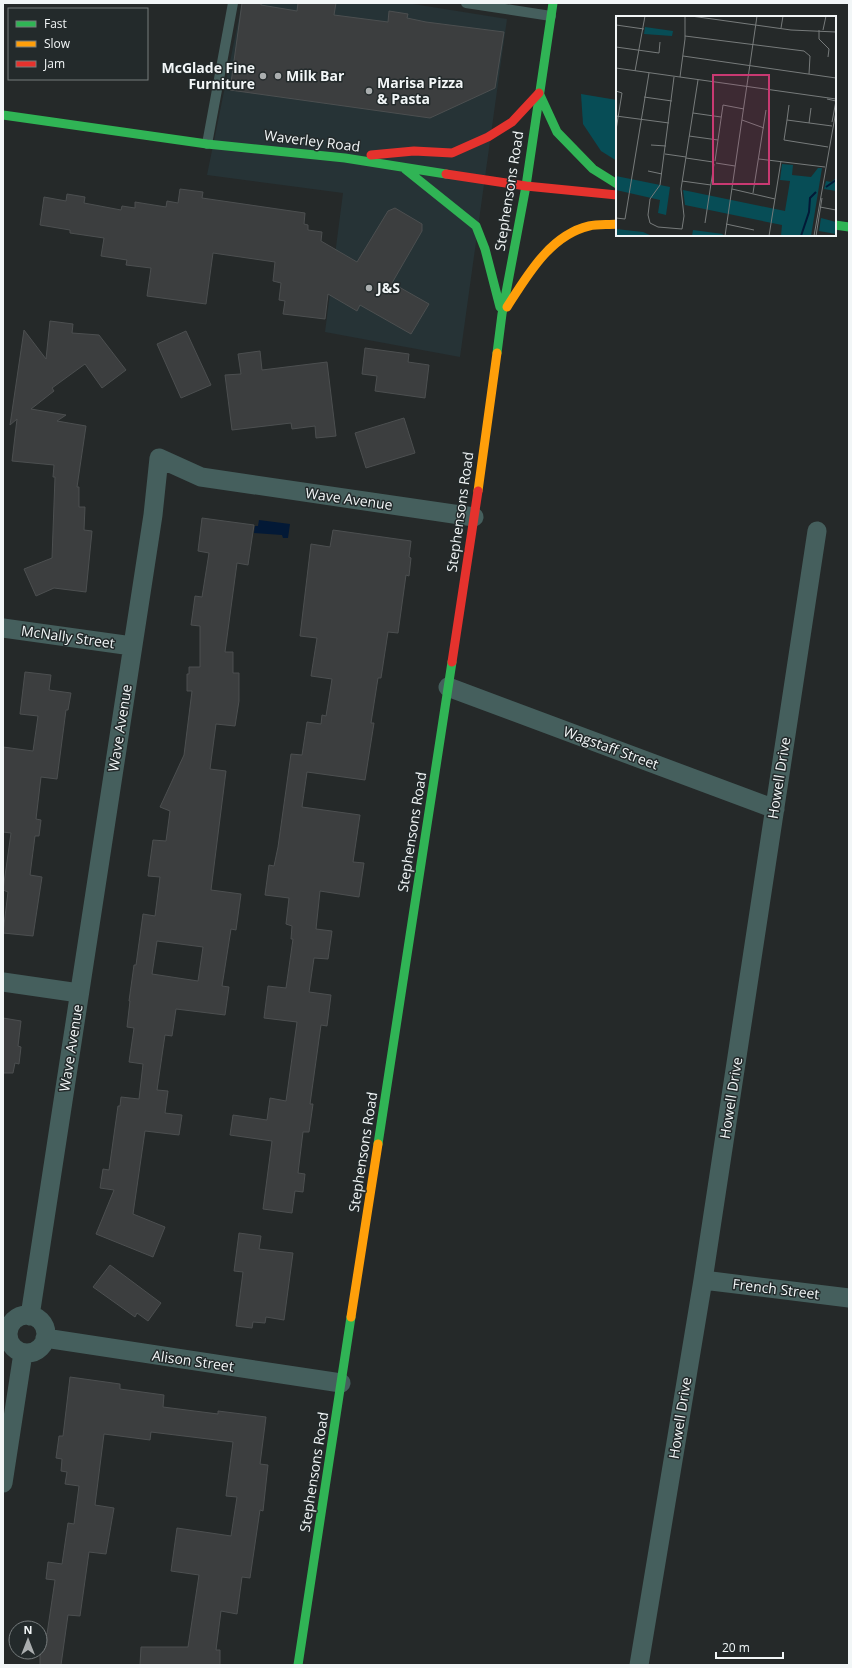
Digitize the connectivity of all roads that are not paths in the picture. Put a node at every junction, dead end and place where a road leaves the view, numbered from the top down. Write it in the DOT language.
graph roads {
  1 [pos="233,3"];
  2 [pos="466,3"];
  3 [pos="553,3"];
  4 [pos="550,16"];
  5 [pos="539,92"];
  6 [pos="3,115"];
  7 [pos="207,144"];
  8 [pos="345,158"];
  9 [pos="404,168"];
  10 [pos="616,183"];
  11 [pos="526,186"];
  12 [pos="616,195"];
  13 [pos="616,224"];
  14 [pos="836,226"];
  15 [pos="849,227"];
  16 [pos="502,314"];
  17 [pos="474,517"];
  18 [pos="817,531"];
  19 [pos="3,628"];
  20 [pos="132,646"];
  21 [pos="448,687"];
  22 [pos="775,808"];
  23 [pos="3,982"];
  24 [pos="79,993"];
  25 [pos="703,1280"];
  26 [pos="849,1298"];
  27 [pos="30,1316"];
  28 [pos="5,1332"];
  29 [pos="45,1338"];
  30 [pos="23,1353"];
  31 [pos="342,1383"];
  32 [pos="3,1483"];
  33 [pos="298,1665"];
  34 [pos="639,1665"];
  1 -- 7 [label="lane"];
  2 -- 4 [label="lane"];
  3 -- 4 [label="main road, Stephensons Road"];
  4 -- 5 [label="main road, Stephensons Road"];
  5 -- 8 [label="main road"];
  5 -- 10 [label="main road"];
  5 -- 11 [label="main road, Stephensons Road"];
  6 -- 7 [label="main road, Waverley Road"];
  7 -- 8 [label="main road, Waverley Road"];
  8 -- 9 [label="main road, Waverley Road"];
  9 -- 11 [label="main road, Waverley Road"];
  9 -- 16 [label="main road"];
  11 -- 12 [label="main road, Waverley Road"];
  11 -- 16 [label="main road, Stephensons Road"];
  13 -- 16 [label="main road"];
  14 -- 15 [label="main road"];
  16 -- 17 [label="main road, Stephensons Road"];
  17 -- 20 [label="street, Wave Avenue"];
  17 -- 21 [label="main road, Stephensons Road"];
  18 -- 22 [label="street, Howell Drive"];
  19 -- 20 [label="street, McNally Street"];
  20 -- 24 [label="street, Wave Avenue"];
  21 -- 22 [label="street, Wagstaff Street"];
  21 -- 31 [label="main road, Stephensons Road"];
  22 -- 25 [label="street, Howell Drive"];
  23 -- 24 [label="street"];
  24 -- 27 [label="street, Wave Avenue"];
  25 -- 26 [label="street, French Street"];
  25 -- 34 [label="street, Howell Drive"];
  27 -- 28 [label="street"];
  27 -- 29 [label="street"];
  28 -- 30 [label="street"];
  29 -- 30 [label="street"];
  29 -- 31 [label="street, Alison Street"];
  30 -- 32 [label="street"];
  31 -- 33 [label="main road, Stephensons Road"];
}
